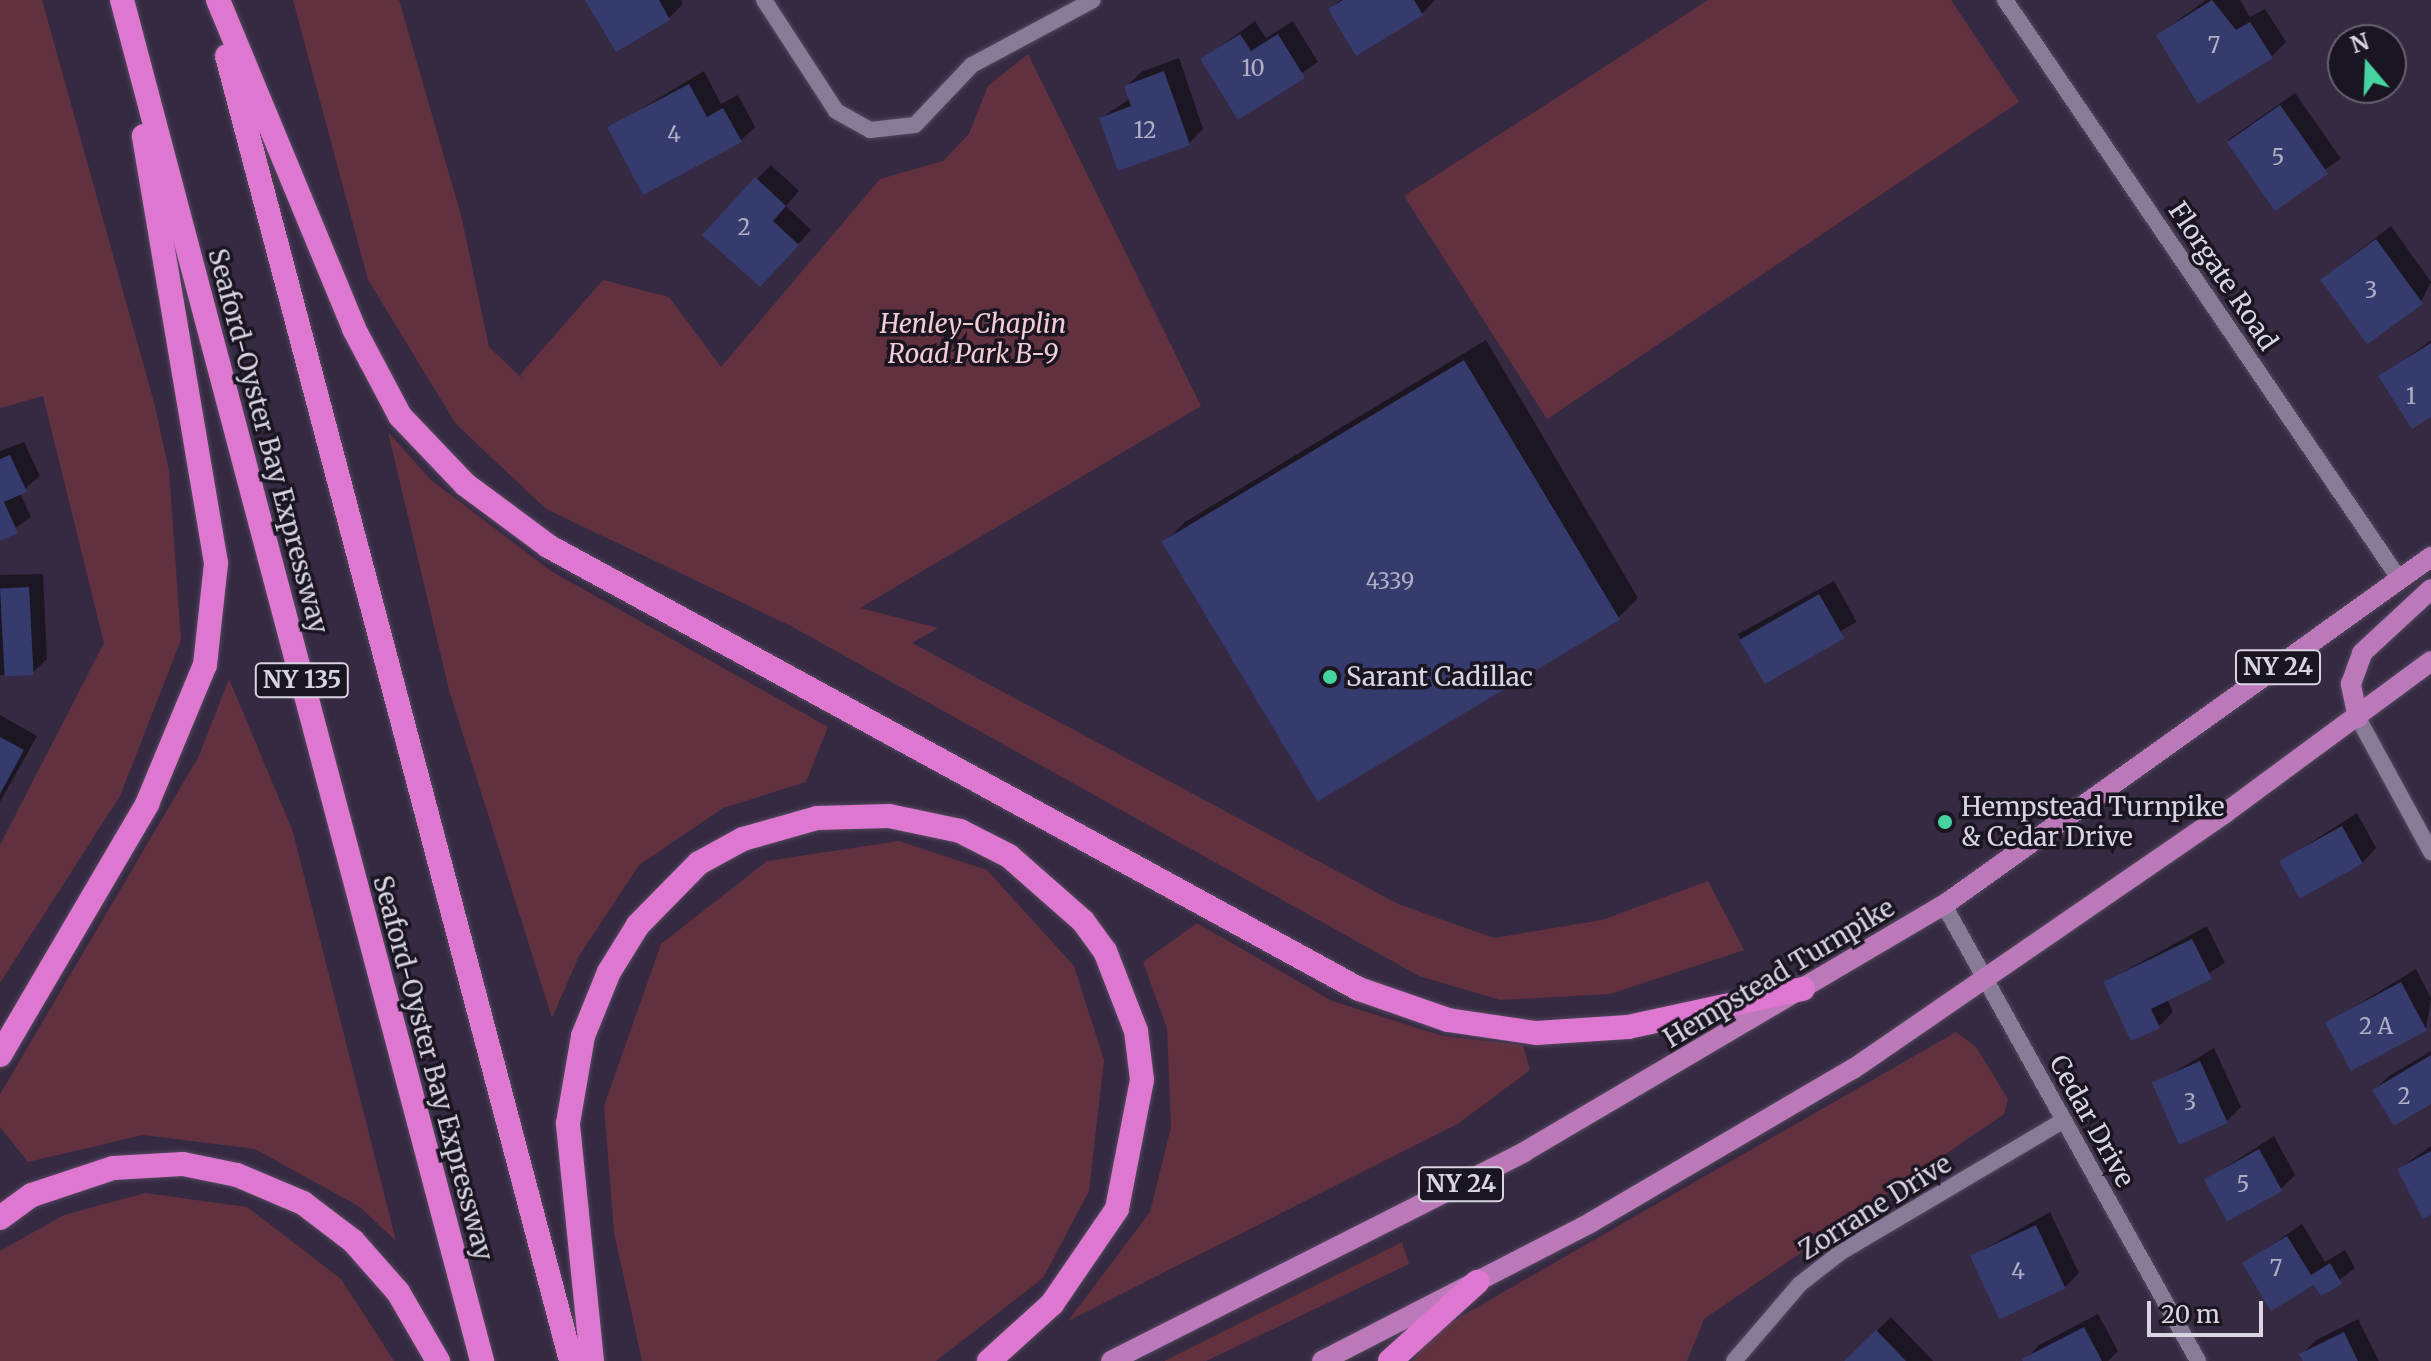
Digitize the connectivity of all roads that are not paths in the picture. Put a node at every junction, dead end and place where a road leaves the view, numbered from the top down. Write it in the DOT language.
graph roads {
  1 [pos="122,0"];
  2 [pos="215,0"];
  3 [pos="764,0"];
  4 [pos="1093,0"];
  5 [pos="2028,0"];
  6 [pos="2009,5"];
  7 [pos="2431,557"];
  8 [pos="2400,580"];
  9 [pos="2431,589"];
  10 [pos="2431,661"];
  11 [pos="2358,718"];
  12 [pos="2431,852"];
  13 [pos="1944,905"];
  14 [pos="1987,982"];
  15 [pos="1803,989"];
  16 [pos="0,1055"];
  17 [pos="2064,1120"];
  18 [pos="0,1218"];
  19 [pos="1477,1282"];
  20 [pos="438,1361"];
  21 [pos="482,1361"];
  22 [pos="571,1361"];
  23 [pos="592,1361"];
  24 [pos="989,1361"];
  25 [pos="1111,1361"];
  26 [pos="1322,1361"];
  27 [pos="1390,1361"];
  28 [pos="1734,1361"];
  29 [pos="2198,1361"];
  1 -- 16 [label="highway"];
  1 -- 21 [label="highway, Seaford-Oyster Bay Expressway / NY 135"];
  2 -- 15 [label="highway"];
  2 -- 22 [label="highway, NY 135"];
  3 -- 4 [label="street"];
  5 -- 6 [label="street"];
  6 -- 8 [label="street, Florgate Road"];
  7 -- 8 [label="main road, Hempstead Turnpike / NY 24"];
  8 -- 13 [label="main road, Hempstead Turnpike / NY 24"];
  9 -- 11 [label="main road"];
  10 -- 11 [label="main road"];
  11 -- 12 [label="street"];
  11 -- 14 [label="main road"];
  13 -- 14 [label="street, Cedar Drive"];
  13 -- 15 [label="main road, Hempstead Turnpike / NY 24"];
  14 -- 17 [label="street, Cedar Drive"];
  14 -- 19 [label="main road"];
  15 -- 25 [label="main road, Hempstead Turnpike / NY 24"];
  17 -- 28 [label="street, Zorrane Drive"];
  17 -- 29 [label="street, Cedar Drive"];
  18 -- 20 [label="highway"];
  19 -- 26 [label="main road"];
  19 -- 27 [label="highway"];
  23 -- 24 [label="highway"];
}
